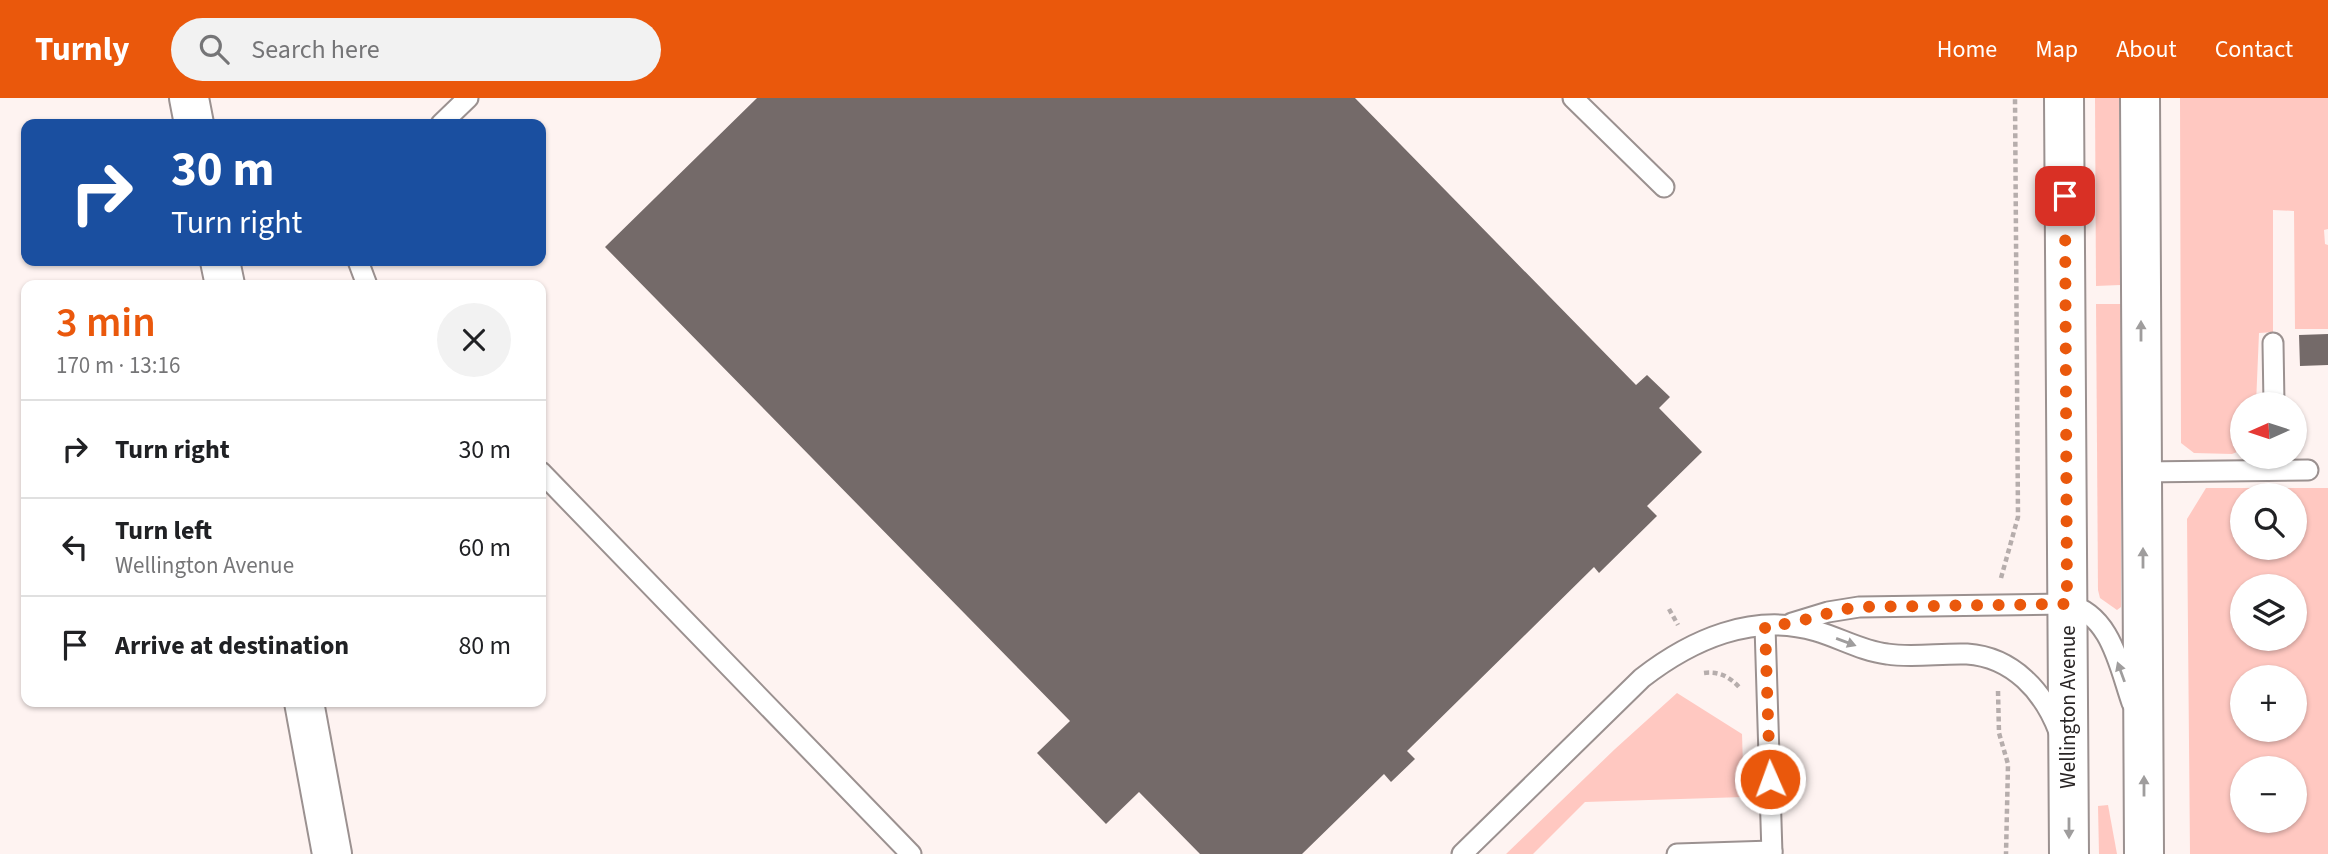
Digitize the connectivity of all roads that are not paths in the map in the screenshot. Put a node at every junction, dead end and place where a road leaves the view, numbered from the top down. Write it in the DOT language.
graph roads {
  1 [pos="189,98"];
  2 [pos="468,98"];
  3 [pos="1573,98"];
  4 [pos="2064,98"];
  5 [pos="2140,98"];
  6 [pos="193,119"];
  7 [pos="446,119"];
  8 [pos="1664,187"];
  9 [pos="2273,343"];
  10 [pos="2274,392"];
  11 [pos="2230,466"];
  12 [pos="2303,469"];
  13 [pos="2308,470"];
  14 [pos="2142,472"];
  15 [pos="546,477"];
  16 [pos="2067,604"];
  17 [pos="1773,626"];
  18 [pos="305,707"];
  19 [pos="2144,737"];
  20 [pos="2069,770"];
  21 [pos="1772,853"];
  22 [pos="332,854"];
  23 [pos="911,854"];
  24 [pos="1462,854"];
  25 [pos="1677,854"];
  26 [pos="2068,854"];
  27 [pos="2144,854"];
  1 -- 6 [label="main road"];
  2 -- 7 [label="lane"];
  3 -- 8 [label="lane"];
  4 -- 16 [label="main road, Wellington Avenue"];
  14 -- 5 [label="main road, one-way"];
  9 -- 10 [label="lane"];
  11 -- 14 [label="lane"];
  12 -- 13 [label="lane"];
  19 -- 14 [label="main road, one-way"];
  15 -- 23 [label="lane"];
  16 -- 17 [label="lane"];
  19 -- 16 [label="lane, one-way"];
  16 -- 20 [label="main road, Wellington Avenue"];
  17 -- 20 [label="lane, one-way"];
  17 -- 21 [label="lane"];
  17 -- 24 [label="lane"];
  18 -- 22 [label="main road"];
  27 -- 19 [label="main road, one-way"];
  20 -- 26 [label="main road, Wellington Avenue, one-way"];
  21 -- 25 [label="lane"];
}
